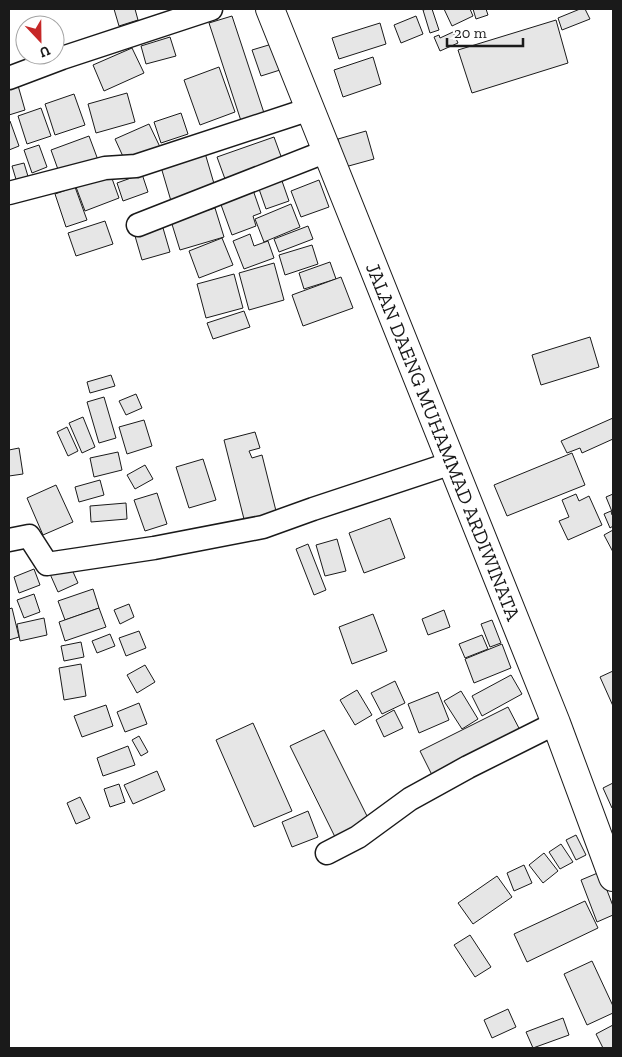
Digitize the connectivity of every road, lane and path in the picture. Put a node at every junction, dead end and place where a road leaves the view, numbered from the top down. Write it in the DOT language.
graph roads {
  1 [pos="211,9"];
  2 [pos="271,9"];
  3 [pos="9,78"];
  4 [pos="310,108"];
  5 [pos="327,151"];
  6 [pos="9,193"];
  7 [pos="138,225"];
  8 [pos="452,463"];
  9 [pos="9,540"];
  10 [pos="556,723"];
  11 [pos="327,853"];
  12 [pos="613,876"];
  1 -- 3 [label="street"];
  2 -- 4 [label="main road, JALAN DAENG MUHAMMAD ARDIWINATA"];
  4 -- 5 [label="main road, JALAN DAENG MUHAMMAD ARDIWINATA"];
  4 -- 6 [label="street"];
  5 -- 7 [label="street"];
  5 -- 8 [label="main road, JALAN DAENG MUHAMMAD ARDIWINATA"];
  8 -- 9 [label="street"];
  8 -- 10 [label="main road, JALAN DAENG MUHAMMAD ARDIWINATA"];
  10 -- 11 [label="street"];
  10 -- 12 [label="main road, JALAN DAENG MUHAMMAD ARDIWINATA"];
}
